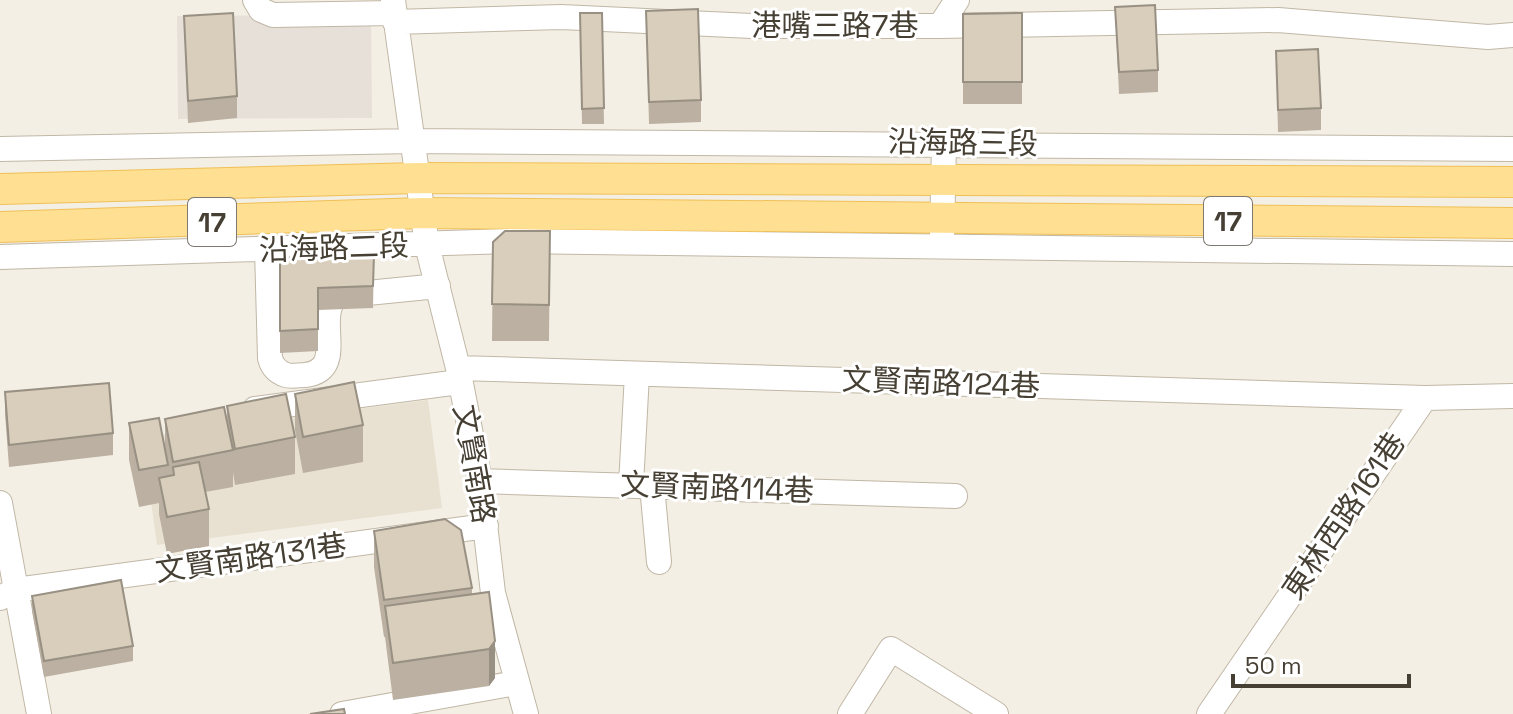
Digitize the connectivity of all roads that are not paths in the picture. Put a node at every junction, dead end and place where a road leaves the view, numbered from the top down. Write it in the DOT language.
graph roads {
  1 [pos="255,0"];
  2 [pos="957,0"];
  3 [pos="560,8"];
  4 [pos="394,12"];
  5 [pos="940,26"];
  6 [pos="1513,35"];
  7 [pos="414,141"];
  8 [pos="944,143"];
  9 [pos="0,149"];
  10 [pos="1513,149"];
  11 [pos="418,178"];
  12 [pos="943,180"];
  13 [pos="1513,182"];
  14 [pos="0,189"];
  15 [pos="423,213"];
  16 [pos="1513,223"];
  17 [pos="0,227"];
  18 [pos="942,231"];
  19 [pos="427,245"];
  20 [pos="267,250"];
  21 [pos="1513,254"];
  22 [pos="0,257"];
  23 [pos="438,286"];
  24 [pos="637,374"];
  25 [pos="458,375"];
  26 [pos="1513,396"];
  27 [pos="1425,398"];
  28 [pos="239,411"];
  29 [pos="480,481"];
  30 [pos="641,486"];
  31 [pos="955,496"];
  32 [pos="0,503"];
  33 [pos="486,526"];
  34 [pos="659,562"];
  35 [pos="8,594"];
  36 [pos="516,683"];
  37 [pos="39,714"];
  38 [pos="342,714"];
  39 [pos="526,714"];
  40 [pos="850,714"];
  41 [pos="996,714"];
  42 [pos="1209,714"];
  1 -- 4 [label="street, 港嘴三路7巷"];
  2 -- 5 [label="street"];
  3 -- 4 [label="street, 港嘴三路7巷"];
  3 -- 5 [label="street, 港嘴三路7巷"];
  4 -- 7 [label="street"];
  5 -- 6 [label="street, 港嘴三路7巷"];
  7 -- 8 [label="street, 沿海路三段"];
  7 -- 9 [label="street"];
  7 -- 11 [label="street, 文賢南路"];
  8 -- 10 [label="street, 沿海路三段"];
  8 -- 12 [label="street"];
  11 -- 12 [label="main road, 沿海路三段 / 17"];
  11 -- 14 [label="main road, 17"];
  11 -- 15 [label="street, 文賢南路"];
  12 -- 13 [label="main road, 沿海路三段 / 17"];
  12 -- 18 [label="street"];
  15 -- 17 [label="main road, 沿海路二段 / 17"];
  15 -- 18 [label="main road, 17"];
  15 -- 19 [label="street, 文賢南路"];
  16 -- 18 [label="main road, 17"];
  18 -- 19 [label="street"];
  18 -- 21 [label="street"];
  19 -- 20 [label="street, 沿海路二段"];
  19 -- 23 [label="street, 文賢南路"];
  20 -- 22 [label="street, 沿海路二段"];
  20 -- 23 [label="street"];
  23 -- 25 [label="street, 文賢南路"];
  24 -- 25 [label="street, 文賢南路124巷"];
  24 -- 27 [label="street, 文賢南路124巷"];
  24 -- 30 [label="street"];
  25 -- 28 [label="street, 文賢南路124巷"];
  25 -- 29 [label="street, 文賢南路"];
  26 -- 27 [label="street, 文賢南路124巷"];
  27 -- 42 [label="street, 東林西路161巷"];
  29 -- 30 [label="street, 文賢南路114巷"];
  29 -- 33 [label="street, 文賢南路"];
  30 -- 31 [label="street, 文賢南路114巷"];
  30 -- 34 [label="street"];
  32 -- 35 [label="street"];
  33 -- 35 [label="street, 文賢南路131巷"];
  33 -- 36 [label="street, 文賢南路"];
  35 -- 37 [label="street"];
  36 -- 38 [label="street"];
  36 -- 39 [label="street, 文賢南路"];
  40 -- 41 [label="street"];
}
